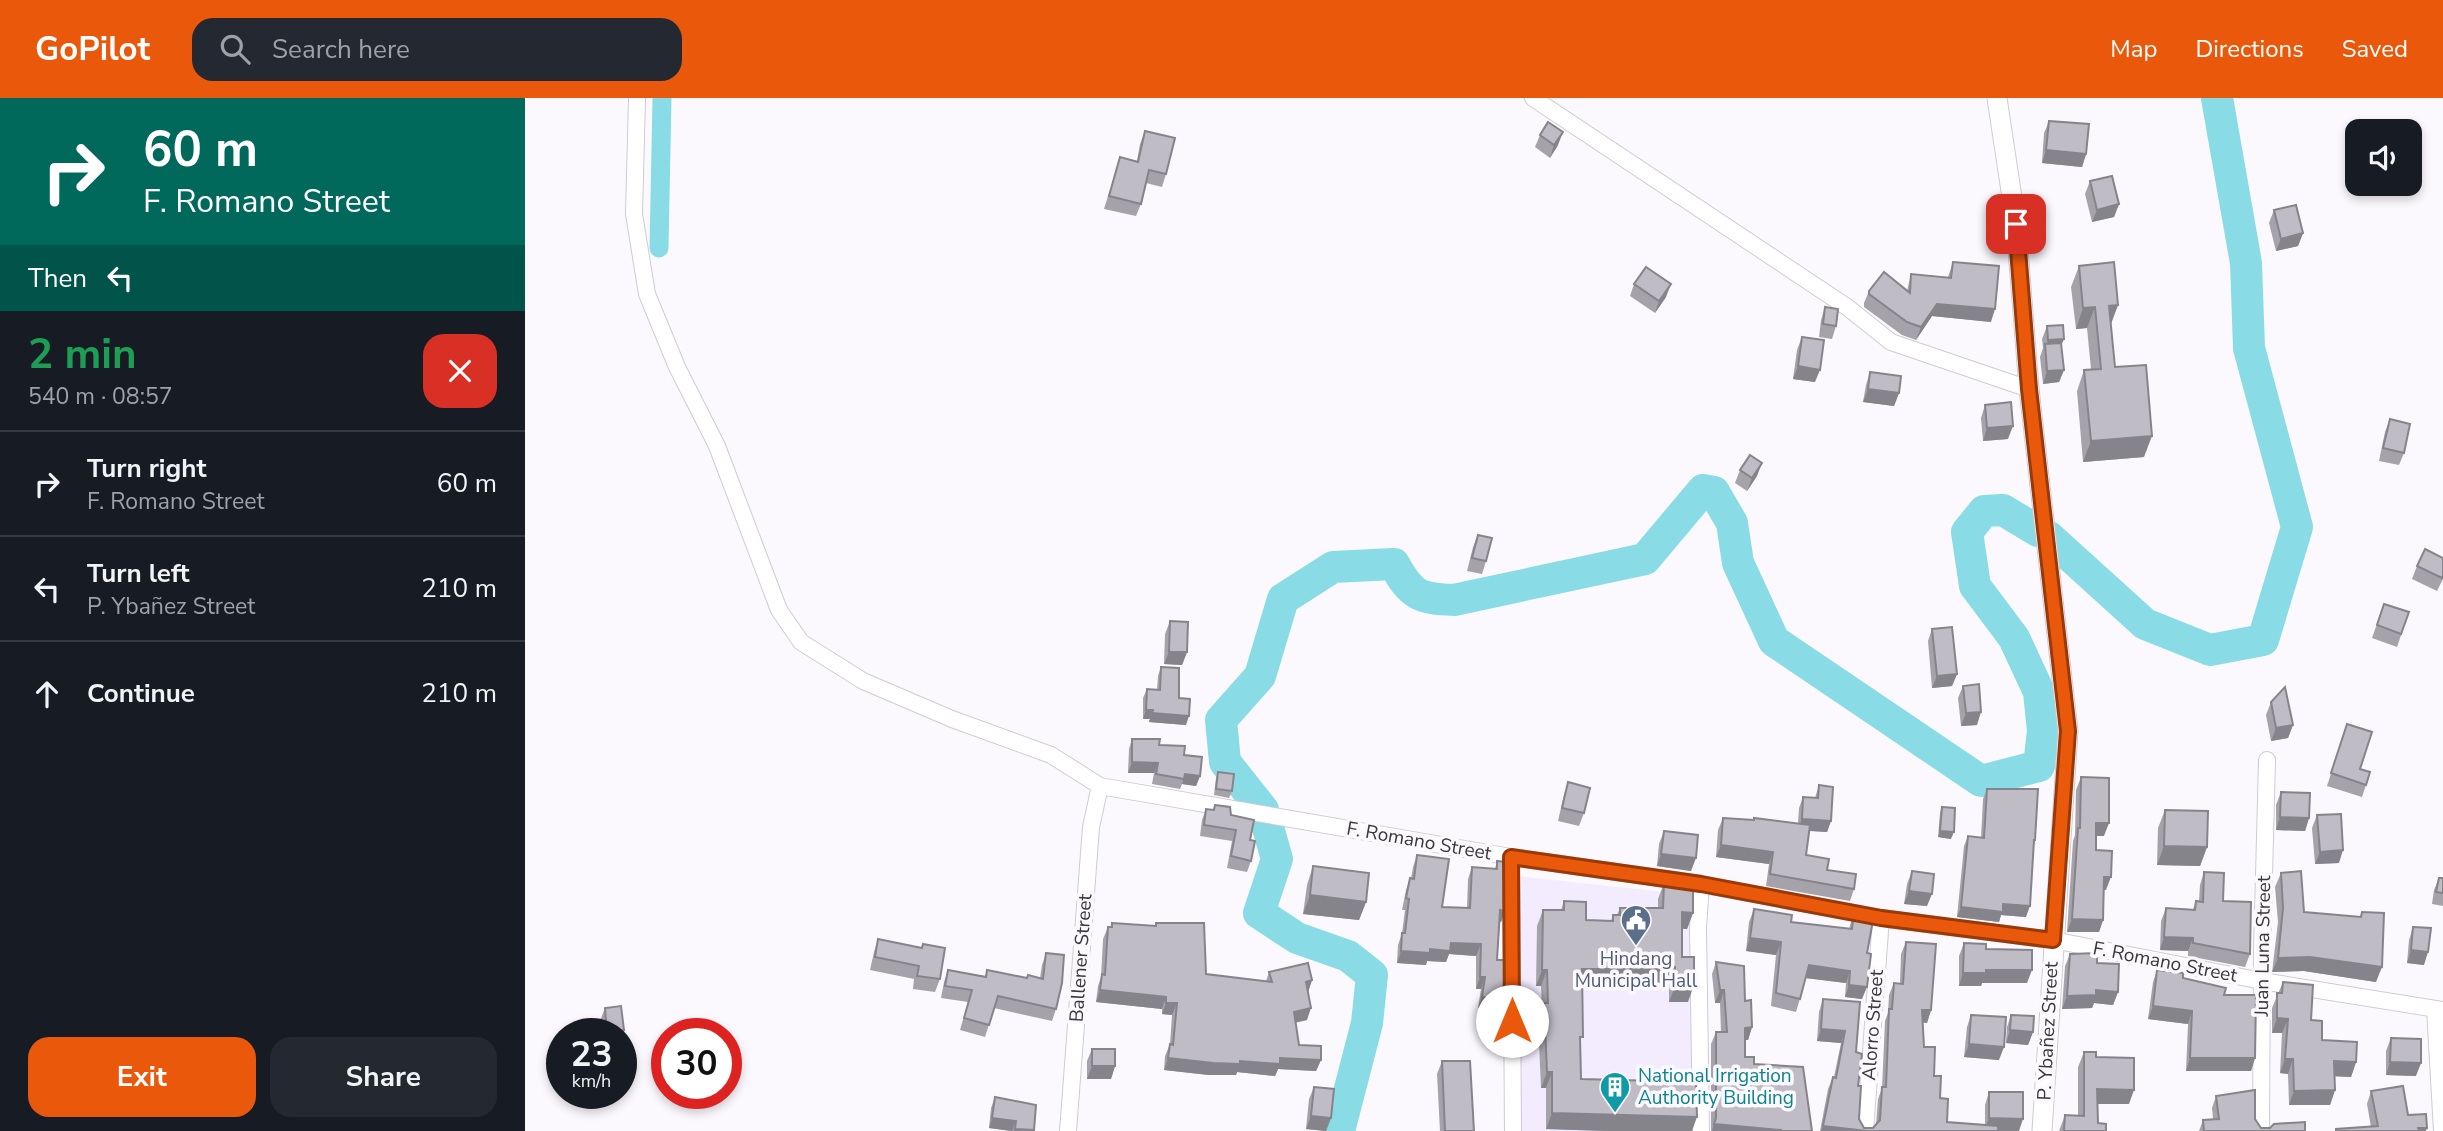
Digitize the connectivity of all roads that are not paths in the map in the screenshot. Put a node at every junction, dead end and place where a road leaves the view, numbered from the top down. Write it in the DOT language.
graph roads {
  1 [pos="637,98"];
  2 [pos="1533,98"];
  3 [pos="1997,98"];
  4 [pos="2029,389"];
  5 [pos="2267,761"];
  6 [pos="1100,786"];
  7 [pos="1511,857"];
  8 [pos="1701,884"];
  9 [pos="1881,918"];
  10 [pos="2053,940"];
  11 [pos="2262,981"];
  12 [pos="2439,1010"];
  13 [pos="1067,1131"];
  14 [pos="1513,1131"];
  15 [pos="1701,1131"];
  16 [pos="1865,1131"];
  17 [pos="2042,1131"];
  18 [pos="2261,1131"];
  19 [pos="2442,1131"];
  1 -- 6 [label="street"];
  2 -- 4 [label="street"];
  3 -- 4 [label="street, P. Ybañez Street"];
  4 -- 10 [label="street, P. Ybañez Street"];
  5 -- 11 [label="street, Juan Luna Street"];
  6 -- 7 [label="street, F. Romano Street"];
  6 -- 13 [label="street, Ballener Street"];
  7 -- 8 [label="street, F. Romano Street"];
  7 -- 14 [label="street"];
  8 -- 9 [label="street, F. Romano Street"];
  8 -- 15 [label="street"];
  9 -- 10 [label="street, F. Romano Street"];
  9 -- 16 [label="street, Alorro Street"];
  10 -- 11 [label="street, F. Romano Street"];
  10 -- 17 [label="street, P. Ybañez Street"];
  11 -- 12 [label="street, F. Romano Street"];
  11 -- 18 [label="street, Juan Luna Street"];
  12 -- 19 [label="street"];
}
